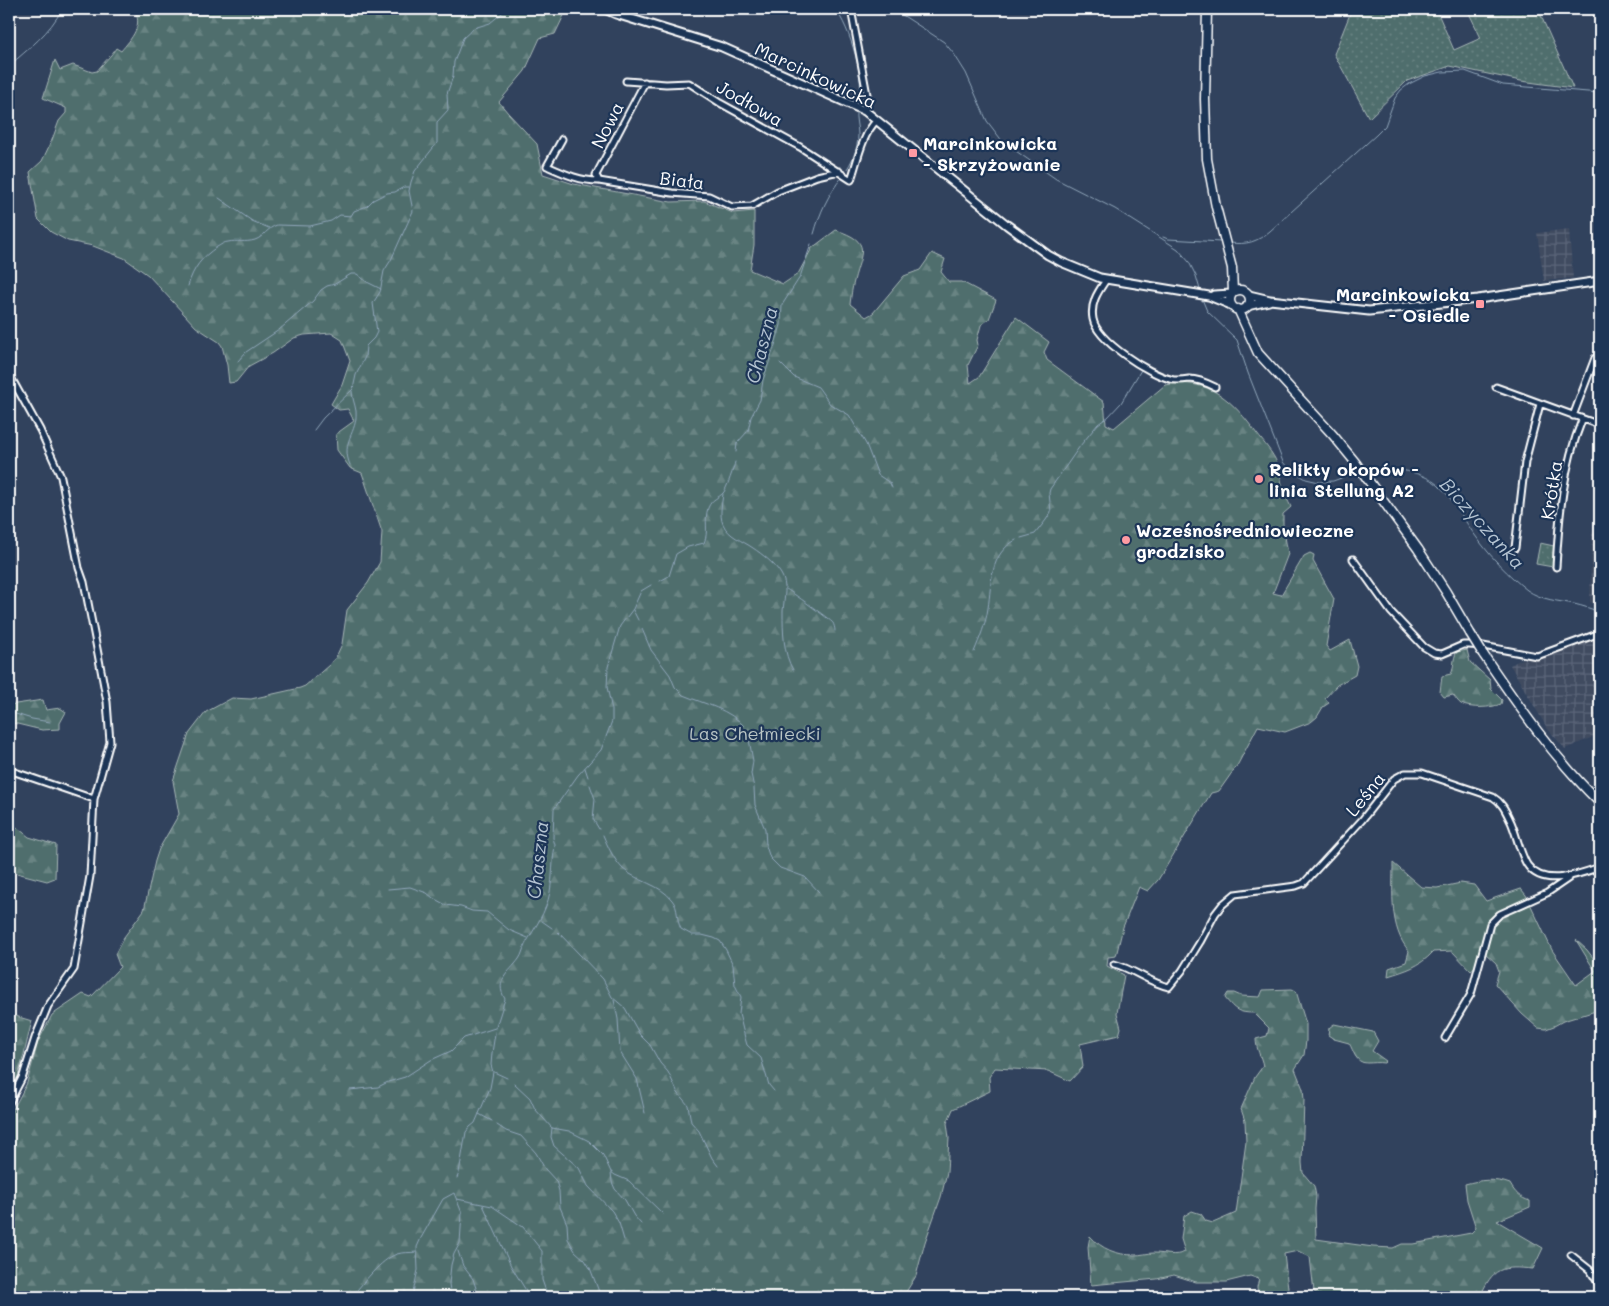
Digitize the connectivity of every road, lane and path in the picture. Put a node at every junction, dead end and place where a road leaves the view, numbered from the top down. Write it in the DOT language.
graph roads {
  1 [pos="605,9"];
  2 [pos="851,9"];
  3 [pos="1207,9"];
  4 [pos="1600,46"];
  5 [pos="1600,70"];
  6 [pos="626,81"];
  7 [pos="645,82"];
  8 [pos="860,109"];
  9 [pos="877,120"];
  10 [pos="562,138"];
  11 [pos="844,175"];
  12 [pos="600,181"];
  13 [pos="1232,268"];
  14 [pos="1106,280"];
  15 [pos="1600,281"];
  16 [pos="1246,292"];
  17 [pos="1232,293"];
  18 [pos="1209,296"];
  19 [pos="1270,300"];
  20 [pos="1240,307"];
  21 [pos="1595,358"];
  22 [pos="9,374"];
  23 [pos="1215,387"];
  24 [pos="1496,387"];
  25 [pos="1540,404"];
  26 [pos="1573,416"];
  27 [pos="1582,420"];
  28 [pos="1600,425"];
  29 [pos="1515,548"];
  30 [pos="1353,559"];
  31 [pos="1556,567"];
  32 [pos="1600,633"];
  33 [pos="9,770"];
  34 [pos="94,799"];
  35 [pos="1600,803"];
  36 [pos="1600,867"];
  37 [pos="1569,878"];
  38 [pos="1114,964"];
  39 [pos="1445,1038"];
  40 [pos="9,1103"];
  41 [pos="1571,1255"];
  42 [pos="1600,1286"];
  1 -- 8 [label="street, Marcinkowicka"];
  2 -- 8 [label="street"];
  3 -- 13 [label="main road"];
  4 -- 5 [label="street"];
  6 -- 7 [label="street, Jodłowa"];
  7 -- 11 [label="street, Jodłowa"];
  7 -- 12 [label="street, Nowa"];
  8 -- 9 [label="street, Marcinkowicka"];
  9 -- 11 [label="street"];
  9 -- 14 [label="street, Marcinkowicka"];
  10 -- 12 [label="street, Biała"];
  11 -- 12 [label="street, Biała"];
  13 -- 16 [label="main road"];
  13 -- 17 [label="main road"];
  14 -- 18 [label="street, Marcinkowicka"];
  14 -- 23 [label="street"];
  15 -- 19 [label="street"];
  16 -- 17 [label="main road"];
  16 -- 19 [label="street"];
  16 -- 20 [label="main road"];
  17 -- 18 [label="street, Marcinkowicka"];
  17 -- 20 [label="main road"];
  18 -- 20 [label="street, Marcinkowicka"];
  19 -- 20 [label="street"];
  20 -- 35 [label="main road, bridge"];
  21 -- 26 [label="street"];
  22 -- 34 [label="street"];
  24 -- 25 [label="street"];
  25 -- 26 [label="street"];
  25 -- 29 [label="street, Krótka"];
  26 -- 27 [label="street"];
  27 -- 28 [label="street"];
  27 -- 31 [label="street, Krótka"];
  30 -- 32 [label="street"];
  33 -- 34 [label="street"];
  34 -- 40 [label="street"];
  36 -- 37 [label="street, Leśna"];
  37 -- 38 [label="street, Leśna"];
  37 -- 39 [label="street"];
  41 -- 42 [label="street"];
}
